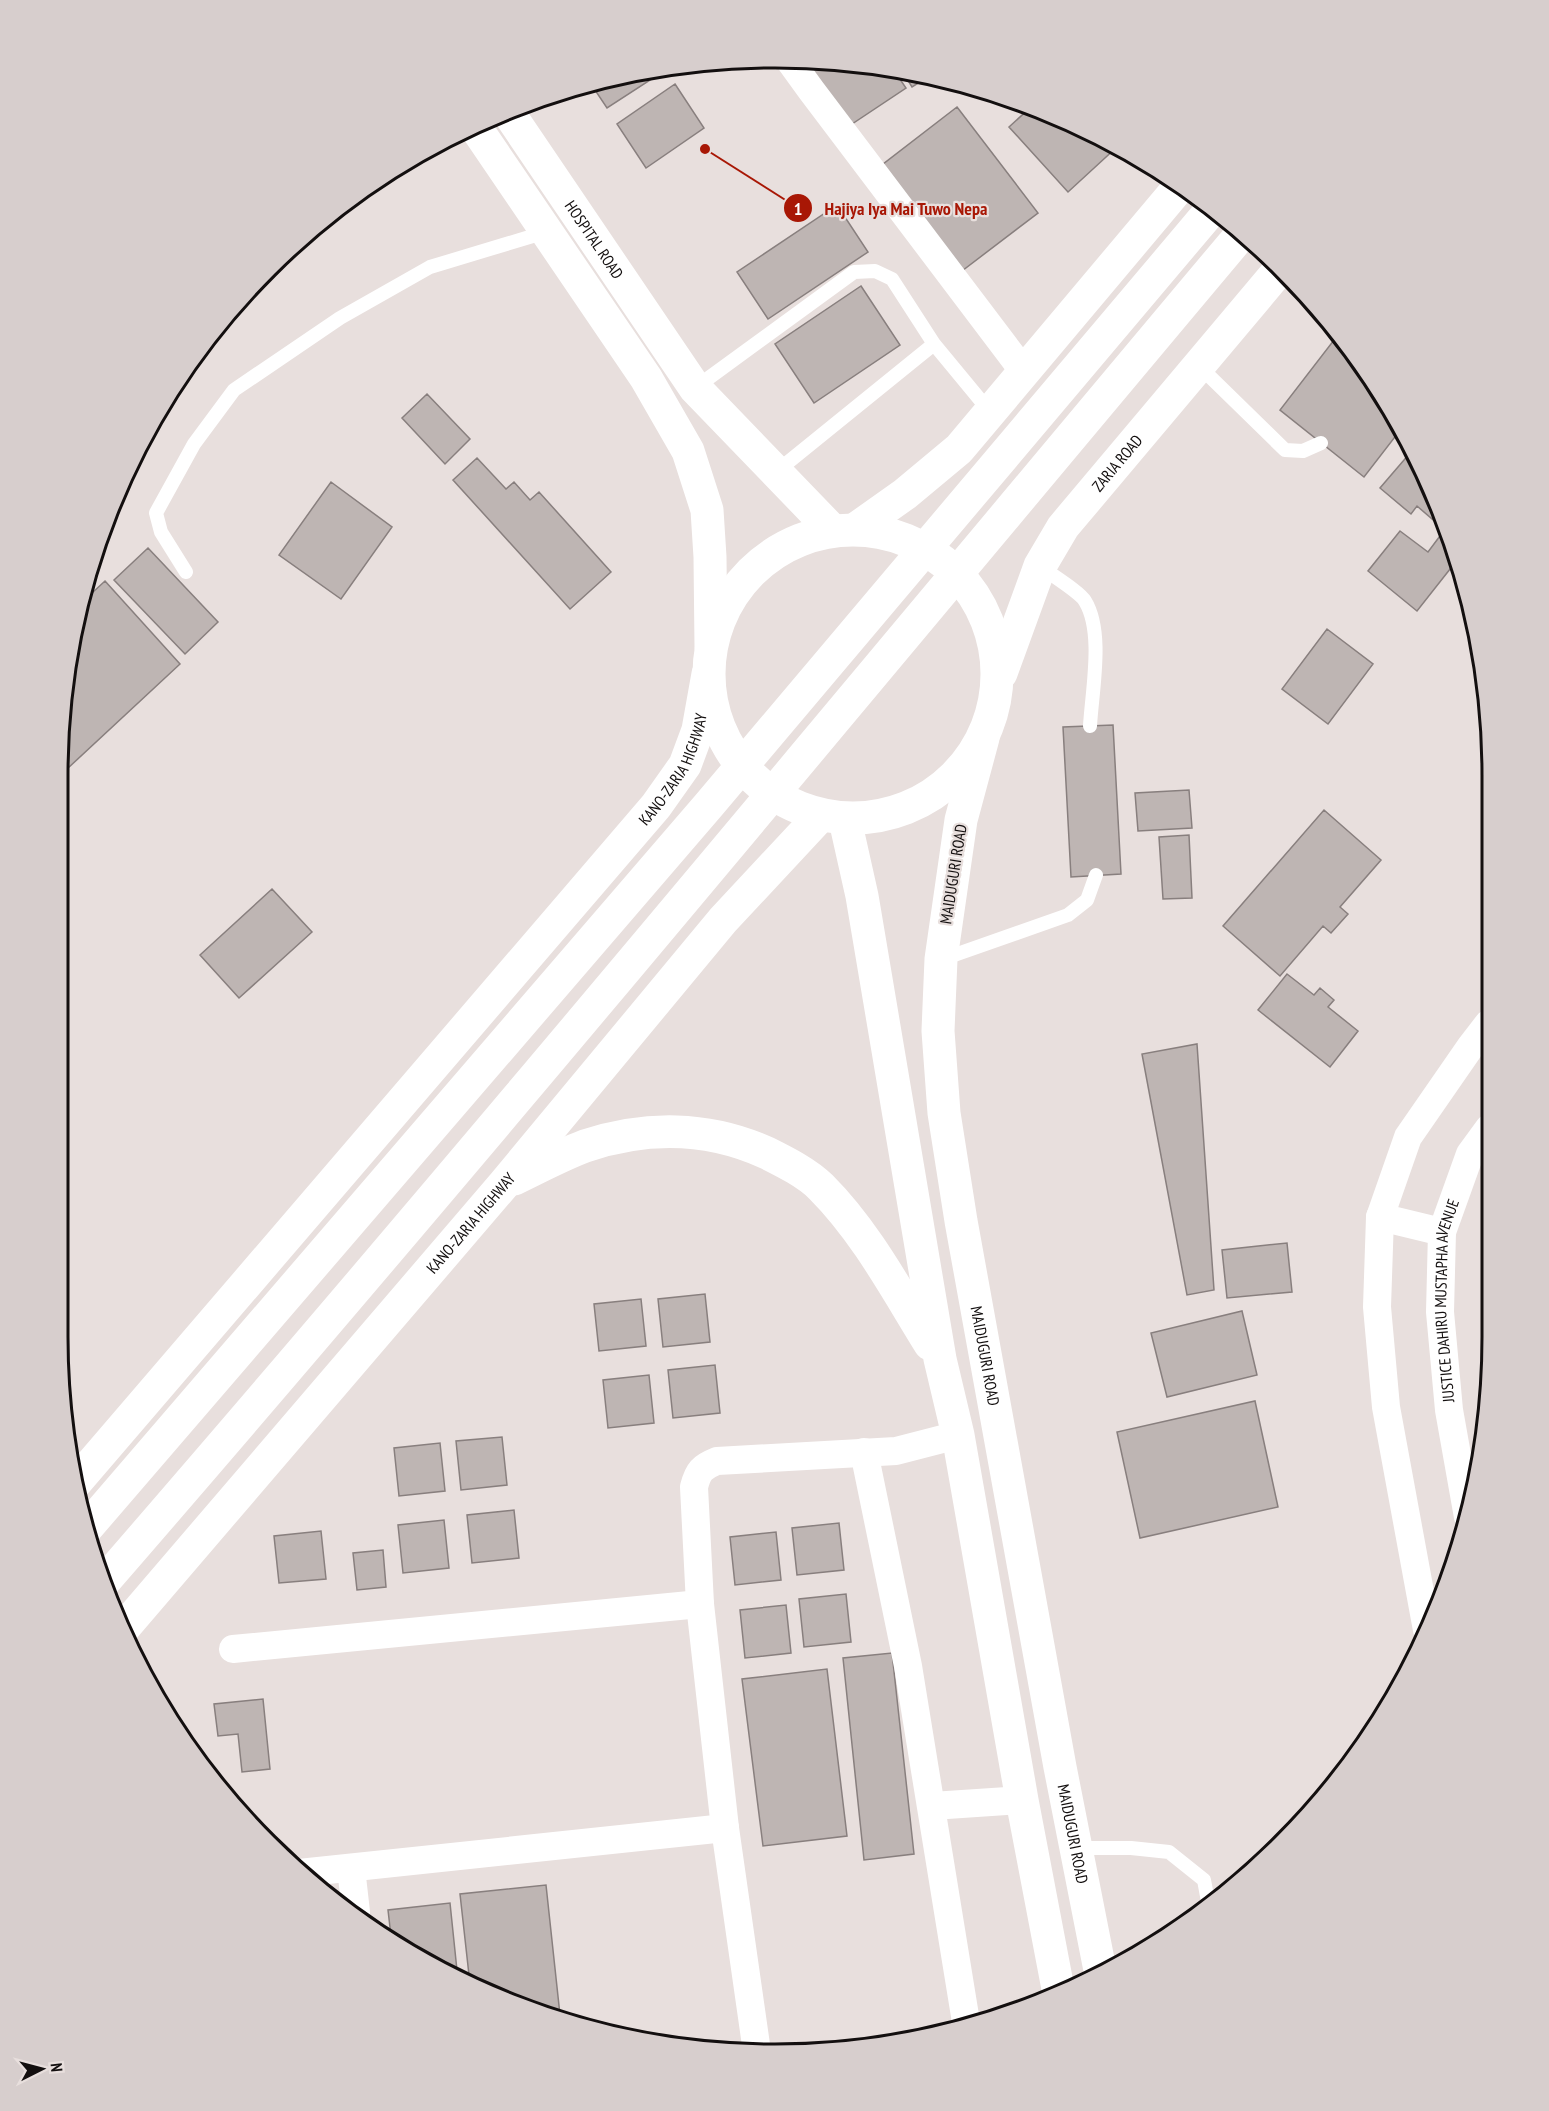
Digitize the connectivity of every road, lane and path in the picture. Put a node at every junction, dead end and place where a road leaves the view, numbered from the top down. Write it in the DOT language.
graph roads {
  1 [pos="795,68"];
  2 [pos="512,118"];
  3 [pos="480,132"];
  4 [pos="1175,192"];
  5 [pos="1207,215"];
  6 [pos="548,231"];
  7 [pos="1237,240"];
  8 [pos="1274,275"];
  9 [pos="934,344"];
  10 [pos="1198,365"];
  11 [pos="1025,373"];
  12 [pos="687,378"];
  13 [pos="991,413"];
  14 [pos="1321,443"];
  15 [pos="776,472"];
  16 [pos="844,529"];
  17 [pos="1040,566"];
  18 [pos="186,572"];
  19 [pos="709,661"];
  20 [pos="998,683"];
  21 [pos="1090,726"];
  22 [pos="983,738"];
  23 [pos="832,818"];
  24 [pos="1096,875"];
  25 [pos="940,960"];
  26 [pos="1482,1031"];
  27 [pos="1482,1138"];
  28 [pos="504,1184"];
  29 [pos="1380,1217"];
  30 [pos="1442,1232"];
  31 [pos="940,1359"];
  32 [pos="958,1435"];
  33 [pos="864,1452"];
  34 [pos="81,1476"];
  35 [pos="1464,1492"];
  36 [pos="93,1521"];
  37 [pos="109,1576"];
  38 [pos="700,1604"];
  39 [pos="1424,1615"];
  40 [pos="128,1623"];
  41 [pos="233,1649"];
  42 [pos="1022,1800"];
  43 [pos="932,1806"];
  44 [pos="726,1828"];
  45 [pos="1076,1848"];
  46 [pos="351,1868"];
  47 [pos="313,1872"];
  48 [pos="1207,1895"];
  49 [pos="355,1905"];
  50 [pos="1099,1965"];
  51 [pos="1057,1984"];
  52 [pos="965,2017"];
  53 [pos="757,2043"];
  1 -- 11 [label="street"];
  2 -- 12 [label="main road, HOSPITAL ROAD"];
  3 -- 6 [label="main road, HOSPITAL ROAD"];
  4 -- 11 [label="main road"];
  5 -- 36 [label="main road"];
  6 -- 18 [label="lane"];
  6 -- 19 [label="main road, HOSPITAL ROAD"];
  7 -- 37 [label="main road"];
  8 -- 10 [label="main road, ZARIA ROAD"];
  9 -- 12 [label="lane"];
  9 -- 13 [label="lane"];
  9 -- 15 [label="lane"];
  10 -- 14 [label="lane"];
  10 -- 17 [label="main road, ZARIA ROAD"];
  11 -- 13 [label="main road"];
  12 -- 15 [label="main road, HOSPITAL ROAD"];
  13 -- 16 [label="main road"];
  15 -- 16 [label="main road, HOSPITAL ROAD"];
  16 -- 19 [label="main road"];
  16 -- 20 [label="main road"];
  17 -- 20 [label="main road, ZARIA ROAD"];
  17 -- 21 [label="lane"];
  19 -- 23 [label="main road"];
  19 -- 34 [label="main road, KANO-ZARIA HIGHWAY"];
  20 -- 22 [label="main road, MAIDUGURI ROAD"];
  22 -- 23 [label="main road"];
  22 -- 25 [label="main road, MAIDUGURI ROAD"];
  23 -- 28 [label="main road, KANO-ZARIA HIGHWAY"];
  23 -- 31 [label="main road"];
  24 -- 25 [label="lane"];
  25 -- 45 [label="main road, MAIDUGURI ROAD"];
  26 -- 29 [label="street"];
  27 -- 30 [label="street, JUSTICE DAHIRU MUSTAPHA AVENUE"];
  28 -- 31 [label="main road"];
  28 -- 40 [label="main road, KANO-ZARIA HIGHWAY"];
  29 -- 30 [label="street"];
  29 -- 39 [label="street"];
  30 -- 35 [label="street, JUSTICE DAHIRU MUSTAPHA AVENUE"];
  31 -- 32 [label="main road"];
  32 -- 33 [label="street"];
  32 -- 42 [label="main road"];
  33 -- 38 [label="street"];
  33 -- 43 [label="street"];
  38 -- 41 [label="street"];
  38 -- 44 [label="street"];
  42 -- 43 [label="street"];
  42 -- 51 [label="main road"];
  43 -- 52 [label="street"];
  44 -- 46 [label="street"];
  44 -- 53 [label="street"];
  45 -- 48 [label="lane"];
  45 -- 50 [label="main road, MAIDUGURI ROAD"];
  46 -- 47 [label="street"];
  46 -- 49 [label="street"];
}
